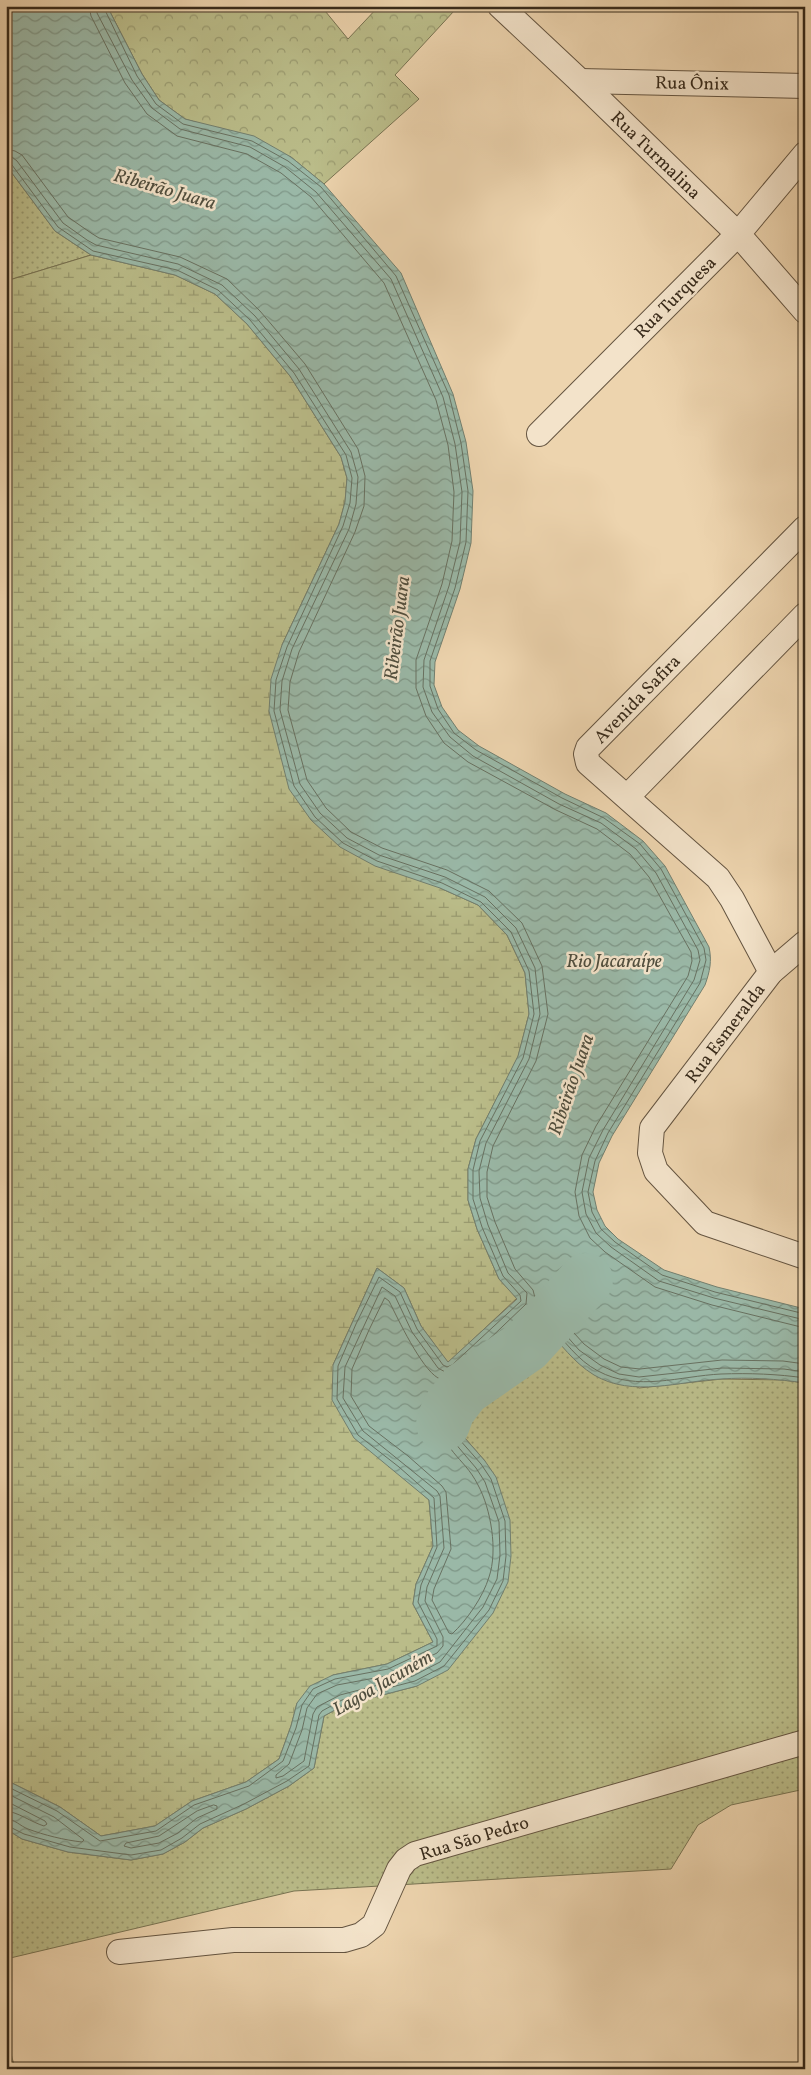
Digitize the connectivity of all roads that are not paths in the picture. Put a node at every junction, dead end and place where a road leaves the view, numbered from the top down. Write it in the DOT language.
graph roads {
  1 [pos="500,6"];
  2 [pos="580,81"];
  3 [pos="805,86"];
  4 [pos="805,154"];
  5 [pos="738,234"];
  6 [pos="805,311"];
  7 [pos="539,434"];
  8 [pos="805,528"];
  9 [pos="805,615"];
  10 [pos="628,796"];
  11 [pos="805,943"];
  12 [pos="771,972"];
  13 [pos="805,1257"];
  14 [pos="805,1742"];
  15 [pos="119,1952"];
  1 -- 2 [label="street, Rua Turmalina"];
  2 -- 3 [label="street, Rua Ônix"];
  2 -- 5 [label="street, Rua Turmalina"];
  4 -- 5 [label="street, Rua Turquesa"];
  5 -- 6 [label="street, Rua Turmalina"];
  5 -- 7 [label="street, Rua Turquesa"];
  8 -- 10 [label="street, Avenida Safira"];
  9 -- 10 [label="street"];
  10 -- 12 [label="street"];
  11 -- 12 [label="street, Rua Esmeralda"];
  12 -- 13 [label="street, Rua Esmeralda"];
  14 -- 15 [label="street, Rua São Pedro"];
}
